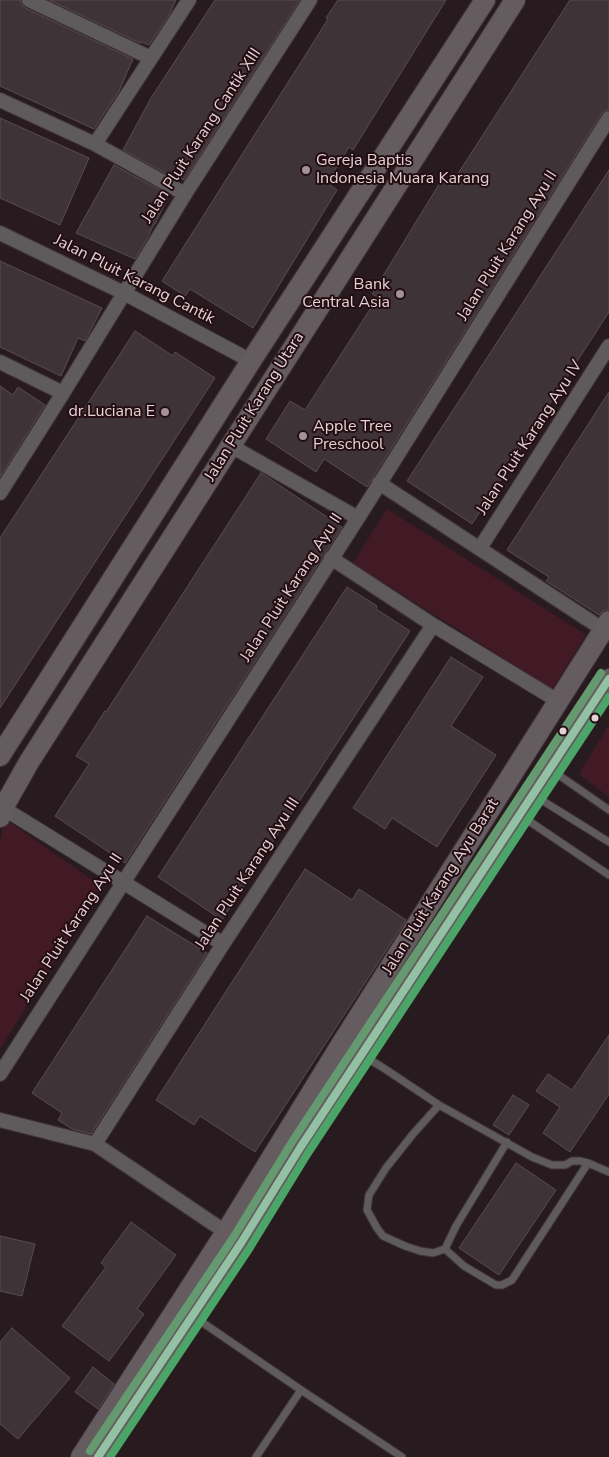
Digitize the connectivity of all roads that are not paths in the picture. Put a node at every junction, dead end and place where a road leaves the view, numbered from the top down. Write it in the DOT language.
graph roads {
  1 [pos="29,0"];
  2 [pos="189,0"];
  3 [pos="310,0"];
  4 [pos="485,0"];
  5 [pos="514,0"];
  6 [pos="151,58"];
  7 [pos="0,100"];
  8 [pos="609,118"];
  9 [pos="94,144"];
  10 [pos="390,146"];
  11 [pos="412,160"];
  12 [pos="185,194"];
  13 [pos="0,233"];
  14 [pos="124,292"];
  15 [pos="609,346"];
  16 [pos="251,361"];
  17 [pos="0,362"];
  18 [pos="63,393"];
  19 [pos="231,446"];
  20 [pos="379,483"];
  21 [pos="0,493"];
  22 [pos="358,518"];
  23 [pos="480,548"];
  24 [pos="331,558"];
  25 [pos="97,603"];
  26 [pos="120,618"];
  27 [pos="433,625"];
  28 [pos="606,626"];
  29 [pos="609,679"];
  30 [pos="558,701"];
  31 [pos="528,748"];
  32 [pos="0,756"];
  33 [pos="551,767"];
  34 [pos="509,778"];
  35 [pos="533,794"];
  36 [pos="496,799"];
  37 [pos="609,810"];
  38 [pos="2,813"];
  39 [pos="519,815"];
  40 [pos="609,842"];
  41 [pos="609,875"];
  42 [pos="123,882"];
  43 [pos="224,944"];
  44 [pos="342,1043"];
  45 [pos="362,1056"];
  46 [pos="0,1074"];
  47 [pos="439,1104"];
  48 [pos="0,1120"];
  49 [pos="507,1142"];
  50 [pos="95,1144"];
  51 [pos="588,1163"];
  52 [pos="609,1172"];
  53 [pos="233,1238"];
  54 [pos="445,1249"];
  55 [pos="185,1310"];
  56 [pos="300,1390"];
  57 [pos="82,1457"];
  58 [pos="98,1457"];
  59 [pos="256,1457"];
  60 [pos="402,1457"];
  1 -- 6 [label="street"];
  2 -- 6 [label="street"];
  3 -- 12 [label="street, Jalan Pluit Karang Cantik XIII"];
  4 -- 10 [label="street, Jalan Pluit Karang Utara"];
  5 -- 11 [label="street, Jalan Pluit Karang Utara"];
  6 -- 9 [label="street"];
  7 -- 9 [label="street"];
  8 -- 20 [label="street, Jalan Pluit Karang Ayu II"];
  9 -- 12 [label="street"];
  10 -- 11 [label="street"];
  10 -- 16 [label="street, Jalan Pluit Karang Utara"];
  11 -- 19 [label="street, Jalan Pluit Karang Utara"];
  12 -- 14 [label="street, Jalan Pluit Karang Cantik XIII"];
  13 -- 14 [label="street, Jalan Pluit Karang Cantik"];
  14 -- 16 [label="street, Jalan Pluit Karang Cantik"];
  14 -- 18 [label="street, Jalan Pluit Karang Cantik XIII"];
  15 -- 23 [label="street, Jalan Pluit Karang Ayu IV"];
  16 -- 25 [label="street, Jalan Pluit Karang Utara"];
  17 -- 18 [label="street"];
  18 -- 21 [label="street, Jalan Pluit Karang Cantik XIII"];
  19 -- 22 [label="street"];
  19 -- 26 [label="street, Jalan Pluit Karang Utara"];
  20 -- 22 [label="street, Jalan Pluit Karang Ayu II"];
  20 -- 23 [label="street"];
  22 -- 24 [label="street, Jalan Pluit Karang Ayu II"];
  23 -- 28 [label="street"];
  24 -- 27 [label="street"];
  24 -- 42 [label="street, Jalan Pluit Karang Ayu II"];
  25 -- 26 [label="street"];
  25 -- 32 [label="street, Jalan Pluit Karang Utara"];
  26 -- 38 [label="street, Jalan Pluit Karang Utara"];
  27 -- 30 [label="street"];
  27 -- 43 [label="street, Jalan Pluit Karang Ayu III"];
  28 -- 30 [label="street, Jalan Pluit Karang Ayu Barat"];
  29 -- 33 [label="street, Jalan Pluit Karang Ayu Barat"];
  30 -- 31 [label="street, Jalan Pluit Karang Ayu Barat"];
  31 -- 33 [label="street"];
  31 -- 34 [label="street, Jalan Pluit Karang Ayu Barat"];
  33 -- 35 [label="street, Jalan Pluit Karang Ayu Barat"];
  33 -- 37 [label="lane"];
  34 -- 35 [label="street"];
  34 -- 36 [label="street, Jalan Pluit Karang Ayu Barat"];
  35 -- 39 [label="street, Jalan Pluit Karang Ayu Barat"];
  35 -- 40 [label="lane"];
  36 -- 39 [label="street"];
  36 -- 44 [label="street, Jalan Pluit Karang Ayu Barat"];
  38 -- 42 [label="street"];
  39 -- 41 [label="lane"];
  39 -- 45 [label="street, Jalan Pluit Karang Ayu Barat"];
  42 -- 43 [label="street"];
  42 -- 46 [label="street, Jalan Pluit Karang Ayu II"];
  43 -- 50 [label="street, Jalan Pluit Karang Ayu III"];
  44 -- 45 [label="lane"];
  44 -- 53 [label="street, Jalan Pluit Karang Ayu Barat"];
  45 -- 47 [label="lane"];
  45 -- 53 [label="street, Jalan Pluit Karang Ayu Barat"];
  47 -- 49 [label="lane"];
  47 -- 54 [label="lane"];
  48 -- 50 [label="street"];
  49 -- 51 [label="lane"];
  49 -- 54 [label="lane"];
  50 -- 53 [label="street"];
  51 -- 52 [label="lane"];
  51 -- 54 [label="lane"];
  53 -- 55 [label="street, Jalan Pluit Karang Ayu Barat"];
  55 -- 56 [label="lane"];
  55 -- 57 [label="street, Jalan Pluit Karang Ayu Barat"];
  55 -- 58 [label="street, Jalan Pluit Karang Ayu Barat"];
  56 -- 59 [label="lane"];
  56 -- 60 [label="lane"];
}
